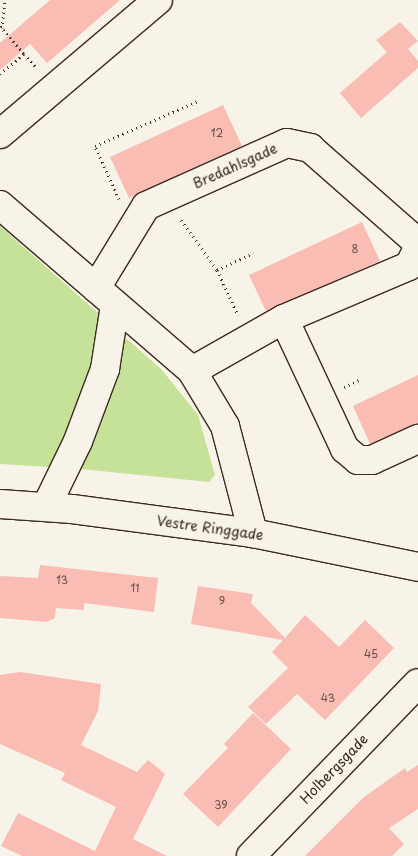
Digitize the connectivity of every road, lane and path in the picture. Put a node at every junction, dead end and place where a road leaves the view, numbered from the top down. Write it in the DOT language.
graph roads {
  1 [pos="5,0"];
  2 [pos="158,0"];
  3 [pos="1,27"];
  4 [pos="24,54"];
  5 [pos="198,101"];
  6 [pos="0,134"];
  7 [pos="162,199"];
  8 [pos="0,205"];
  9 [pos="132,229"];
  10 [pos="418,243"];
  11 [pos="418,248"];
  12 [pos="253,253"];
  13 [pos="217,270"];
  14 [pos="106,297"];
  15 [pos="284,319"];
  16 [pos="251,337"];
  17 [pos="192,371"];
  18 [pos="418,439"];
  19 [pos="0,504"];
  20 [pos="46,507"];
  21 [pos="254,533"];
  22 [pos="418,567"];
  23 [pos="418,683"];
  24 [pos="251,856"];
  1 -- 3 [label="path"];
  2 -- 6 [label="street"];
  3 -- 4 [label="path"];
  5 -- 9 [label="path"];
  7 -- 9 [label="street, Bredahlsgade"];
  7 -- 10 [label="street, Bredahlsgade"];
  7 -- 13 [label="path"];
  8 -- 14 [label="street"];
  9 -- 14 [label="street, Bredahlsgade"];
  11 -- 15 [label="street"];
  12 -- 13 [label="path"];
  13 -- 16 [label="path"];
  14 -- 17 [label="street"];
  14 -- 20 [label="street, Bredahlsgade"];
  15 -- 16 [label="street"];
  15 -- 18 [label="street"];
  16 -- 17 [label="street"];
  17 -- 21 [label="street"];
  19 -- 20 [label="street, Vestre Ringgade"];
  20 -- 21 [label="street, Vestre Ringgade"];
  21 -- 22 [label="street, Vestre Ringgade"];
  23 -- 24 [label="street, Holbergsgade"];
}
